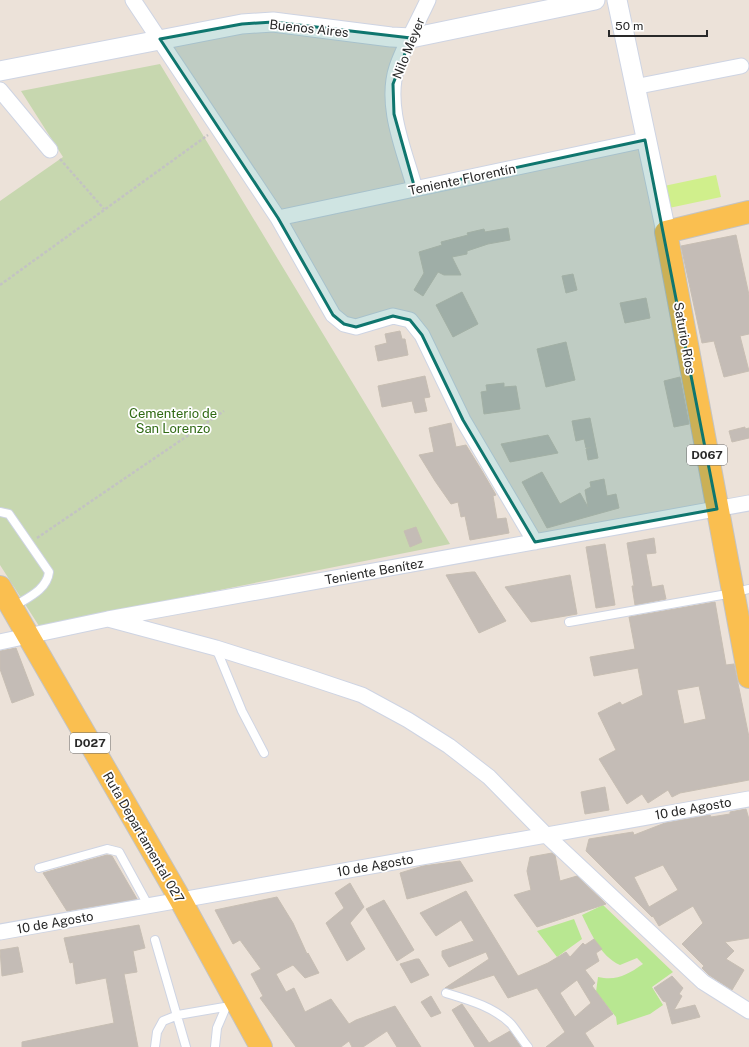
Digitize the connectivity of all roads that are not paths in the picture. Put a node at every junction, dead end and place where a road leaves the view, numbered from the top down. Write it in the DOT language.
graph roads {
  1 [pos="133,0"];
  2 [pos="428,0"];
  3 [pos="595,0"];
  4 [pos="617,0"];
  5 [pos="411,38"];
  6 [pos="160,39"];
  7 [pos="741,66"];
  8 [pos="0,71"];
  9 [pos="634,87"];
  10 [pos="0,90"];
  11 [pos="646,140"];
  12 [pos="55,154"];
  13 [pos="415,189"];
  14 [pos="749,212"];
  15 [pos="278,218"];
  16 [pos="666,232"];
  17 [pos="749,503"];
  18 [pos="717,509"];
  19 [pos="0,512"];
  20 [pos="535,542"];
  21 [pos="0,588"];
  22 [pos="741,591"];
  23 [pos="12,607"];
  24 [pos="108,619"];
  25 [pos="569,622"];
  26 [pos="27,635"];
  27 [pos="0,642"];
  28 [pos="216,648"];
  29 [pos="749,677"];
  30 [pos="264,753"];
  31 [pos="749,799"];
  32 [pos="545,834"];
  33 [pos="39,868"];
  34 [pos="180,899"];
  35 [pos="148,905"];
  36 [pos="0,932"];
  37 [pos="155,940"];
  38 [pos="446,994"];
  39 [pos="233,1005"];
  40 [pos="749,1011"];
  41 [pos="178,1015"];
  42 [pos="155,1047"];
  43 [pos="186,1047"];
  44 [pos="215,1047"];
  45 [pos="261,1047"];
  46 [pos="528,1047"];
  1 -- 6 [label="street"];
  2 -- 5 [label="street, Nilo Meyer"];
  3 -- 5 [label="street, Buenos Aires"];
  4 -- 9 [label="street, Saturio Ríos"];
  5 -- 6 [label="street, Buenos Aires"];
  5 -- 13 [label="street, Nilo Meyer"];
  6 -- 8 [label="street, Buenos Aires"];
  6 -- 15 [label="street"];
  7 -- 9 [label="street"];
  9 -- 11 [label="street, Saturio Ríos"];
  10 -- 12 [label="street"];
  11 -- 13 [label="street, Teniente Florentín"];
  11 -- 16 [label="street, Saturio Ríos"];
  13 -- 15 [label="street, Teniente Florentín"];
  14 -- 16 [label="main road"];
  15 -- 20 [label="street"];
  16 -- 18 [label="main road, Saturio Ríos / D067"];
  17 -- 18 [label="street, Teniente Benítez"];
  18 -- 20 [label="street, Teniente Benítez"];
  18 -- 22 [label="main road, Saturio Ríos / D067"];
  19 -- 23 [label="lane"];
  20 -- 24 [label="street, Teniente Benítez"];
  21 -- 23 [label="main road, Ruta Departamental 027 / D027"];
  22 -- 25 [label="lane"];
  22 -- 29 [label="main road, Saturio Ríos / D067"];
  23 -- 26 [label="main road, Ruta Departamental 027 / D027"];
  24 -- 26 [label="street, Teniente Benítez"];
  24 -- 28 [label="street"];
  26 -- 27 [label="street, Teniente Benítez"];
  26 -- 34 [label="main road, Ruta Departamental 027 / D027"];
  28 -- 30 [label="lane"];
  28 -- 32 [label="street"];
  31 -- 32 [label="street, 10 de Agosto"];
  32 -- 34 [label="street, 10 de Agosto"];
  32 -- 40 [label="street"];
  33 -- 35 [label="lane"];
  34 -- 35 [label="street, 10 de Agosto"];
  34 -- 39 [label="main road, Ruta Departamental 027 / D027"];
  35 -- 36 [label="street, 10 de Agosto"];
  37 -- 41 [label="lane"];
  38 -- 46 [label="lane"];
  39 -- 41 [label="lane"];
  39 -- 44 [label="lane"];
  39 -- 45 [label="main road, Ruta Departamental 027 / D027"];
  41 -- 42 [label="lane"];
  41 -- 43 [label="lane"];
}
